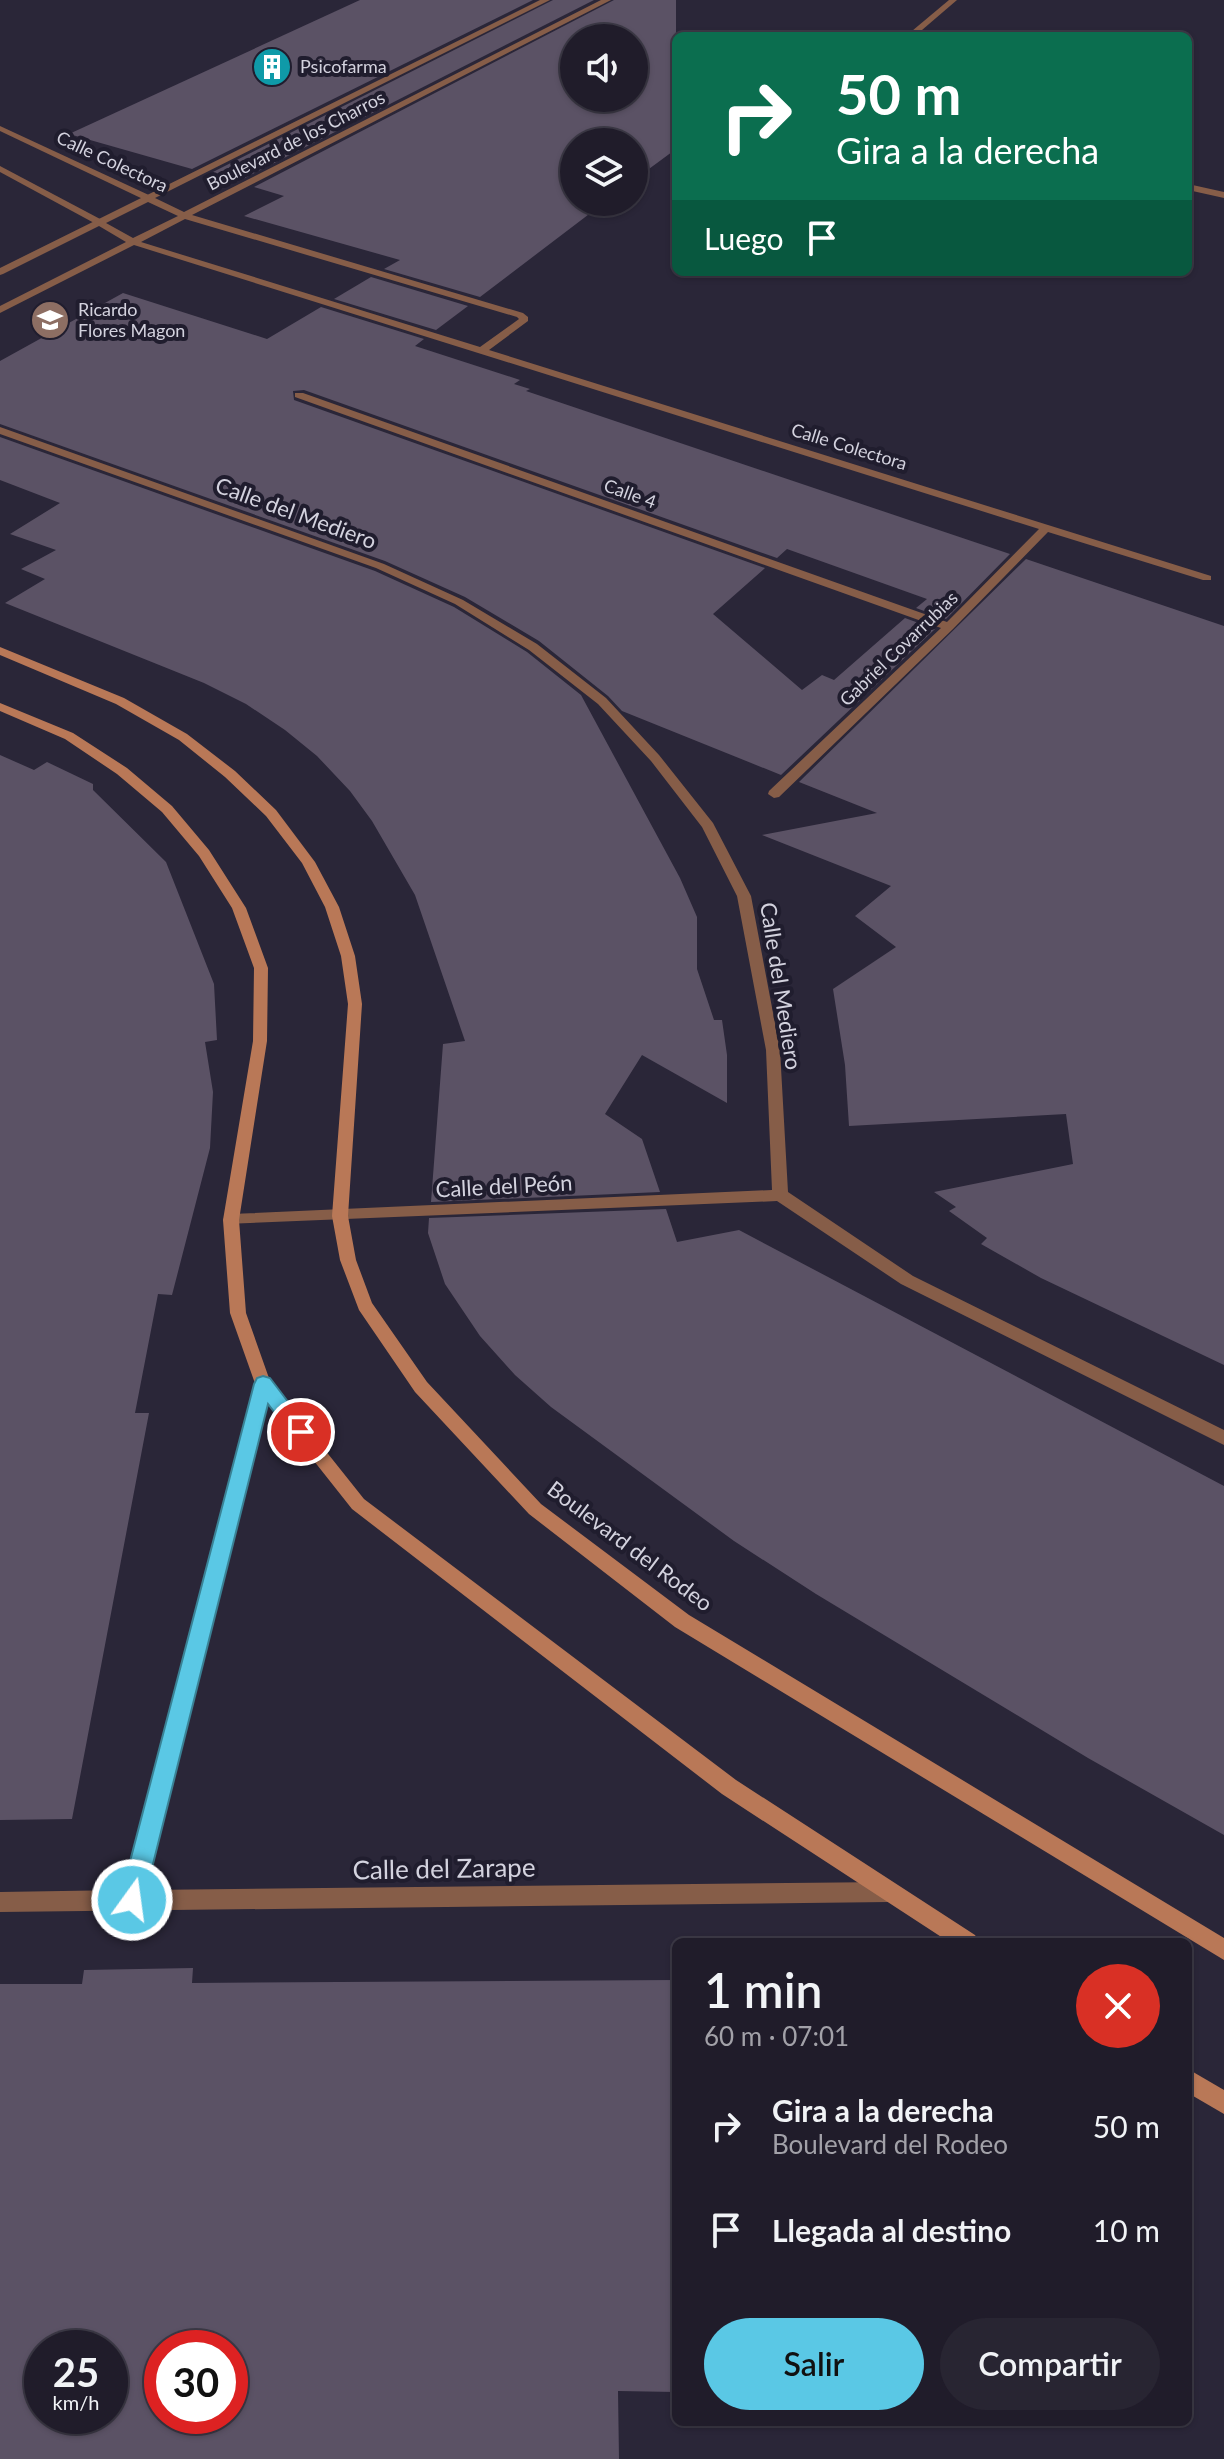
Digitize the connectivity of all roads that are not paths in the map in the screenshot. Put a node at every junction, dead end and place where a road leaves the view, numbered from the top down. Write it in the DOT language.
graph roads {
  1 [pos="546,0"];
  2 [pos="607,0"];
  3 [pos="953,0"];
  4 [pos="915,32"];
  5 [pos="0,128"];
  6 [pos="0,169"];
  7 [pos="1192,188"];
  8 [pos="1224,195"];
  9 [pos="148,198"];
  10 [pos="185,216"];
  11 [pos="99,222"];
  12 [pos="133,242"];
  13 [pos="0,272"];
  14 [pos="0,310"];
  15 [pos="481,351"];
  16 [pos="299,395"];
  17 [pos="0,430"];
  18 [pos="1046,528"];
  19 [pos="1207,578"];
  20 [pos="949,627"];
  21 [pos="0,651"];
  22 [pos="0,707"];
  23 [pos="774,794"];
  24 [pos="780,1195"];
  25 [pos="340,1216"];
  26 [pos="231,1220"];
  27 [pos="263,1384"];
  28 [pos="1224,1438"];
  29 [pos="889,1892"];
  30 [pos="132,1900"];
  31 [pos="0,1902"];
  32 [pos="962,1938"];
  33 [pos="1224,1950"];
  34 [pos="1192,2083"];
  35 [pos="1224,2103"];
  1 -- 9 [label="street, Boulevard de los Charros"];
  2 -- 10 [label="street, Boulevard de los Charros"];
  3 -- 4 [label="street"];
  5 -- 9 [label="street, Calle Colectora"];
  6 -- 11 [label="street, Calle Colectora"];
  7 -- 8 [label="street"];
  9 -- 10 [label="street, Calle Colectora"];
  9 -- 11 [label="street, Boulevard de los Charros"];
  10 -- 12 [label="street, Boulevard de los Charros"];
  10 -- 15 [label="street, Calle Colectora"];
  11 -- 12 [label="street, Calle Colectora"];
  11 -- 13 [label="street, Boulevard de los Charros"];
  12 -- 14 [label="street, Boulevard de los Charros"];
  12 -- 15 [label="street, Calle Colectora"];
  15 -- 18 [label="street, Calle Colectora"];
  16 -- 20 [label="street, Calle 4"];
  17 -- 24 [label="street, Calle del Mediero"];
  18 -- 19 [label="street, Calle Colectora"];
  18 -- 20 [label="street, Gabriel Covarrubias"];
  20 -- 23 [label="street, Gabriel Covarrubias"];
  21 -- 25 [label="street, Boulevard del Rodeo"];
  22 -- 26 [label="street"];
  24 -- 25 [label="street, Calle del Peón"];
  24 -- 28 [label="street"];
  25 -- 26 [label="street, Calle del Peón"];
  25 -- 33 [label="street, Boulevard del Rodeo"];
  26 -- 27 [label="street"];
  27 -- 29 [label="street"];
  27 -- 30 [label="street"];
  29 -- 30 [label="street, Calle del Zarape"];
  29 -- 32 [label="street"];
  30 -- 31 [label="street, Calle del Zarape"];
  34 -- 35 [label="street"];
}
